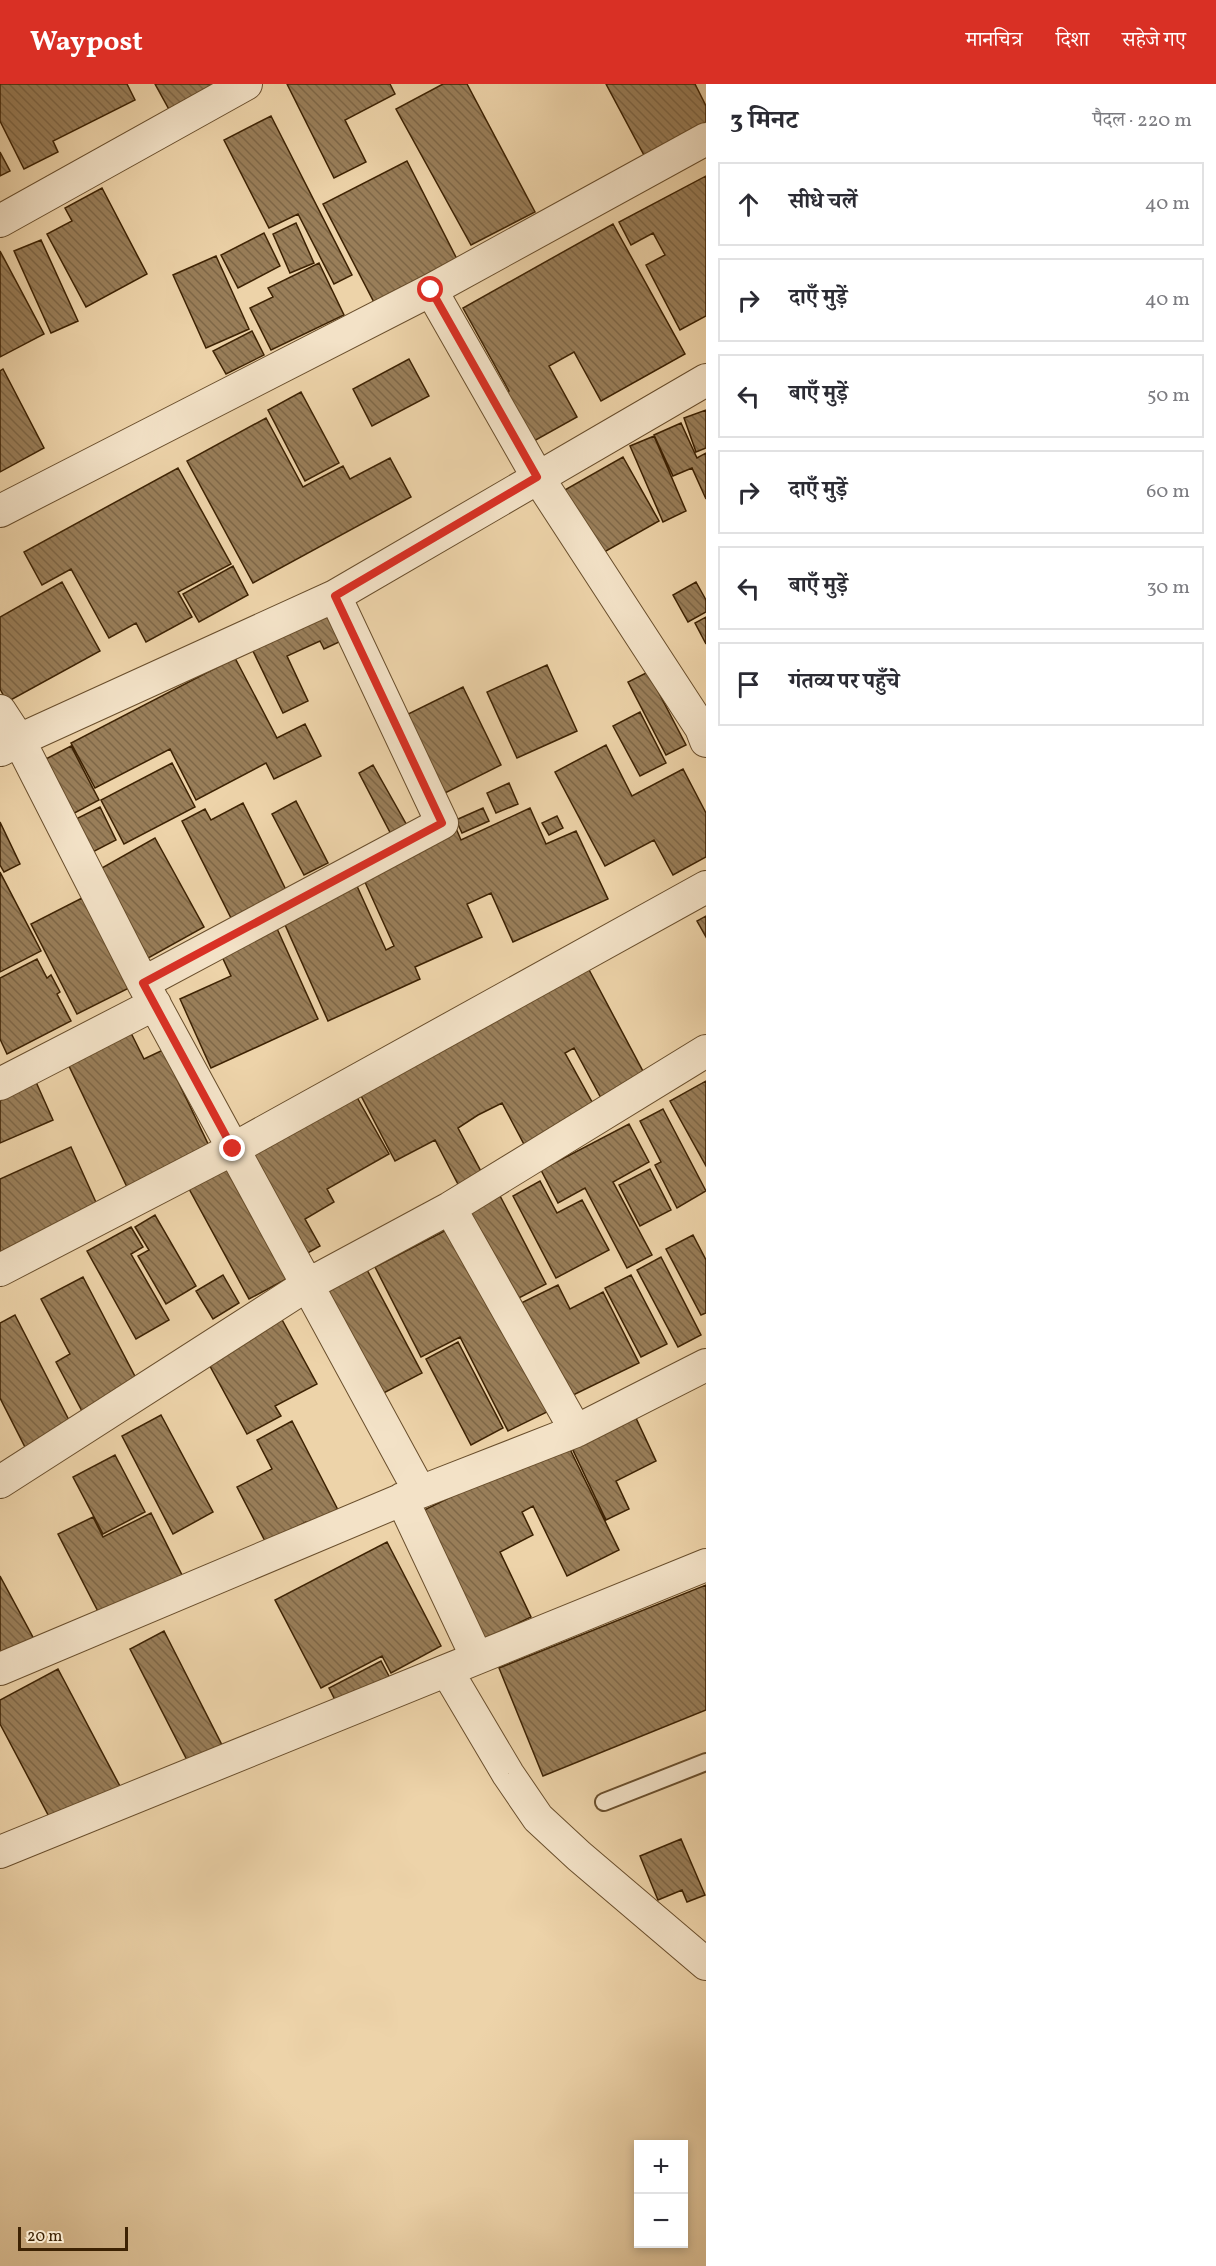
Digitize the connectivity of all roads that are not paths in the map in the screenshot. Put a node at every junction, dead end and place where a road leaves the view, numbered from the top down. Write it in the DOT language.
graph roads {
  1 [pos="246,84"];
  2 [pos="706,139"];
  3 [pos="0,221"];
  4 [pos="431,290"];
  5 [pos="706,380"];
  6 [pos="537,477"];
  7 [pos="0,511"];
  8 [pos="335,596"];
  9 [pos="0,711"];
  10 [pos="704,732"];
  11 [pos="9,745"];
  12 [pos="706,887"];
  13 [pos="149,994"];
  14 [pos="706,1051"];
  15 [pos="0,1084"];
  16 [pos="233,1149"];
  17 [pos="450,1208"];
  18 [pos="0,1270"];
  19 [pos="307,1285"];
  20 [pos="706,1365"];
  21 [pos="576,1431"];
  22 [pos="0,1482"];
  23 [pos="411,1495"];
  24 [pos="706,1565"];
  25 [pos="477,1658"];
  26 [pos="0,1669"];
  27 [pos="447,1671"];
  28 [pos="706,1762"];
  29 [pos="604,1802"];
  30 [pos="0,1852"];
  31 [pos="706,1964"];
  1 -- 3 [label="street"];
  2 -- 4 [label="street"];
  4 -- 6 [label="street"];
  4 -- 7 [label="street"];
  5 -- 6 [label="street"];
  6 -- 8 [label="street"];
  6 -- 10 [label="street"];
  8 -- 11 [label="street"];
  8 -- 13 [label="street"];
  9 -- 11 [label="street"];
  11 -- 13 [label="street"];
  12 -- 16 [label="street"];
  13 -- 15 [label="street"];
  13 -- 16 [label="street"];
  14 -- 17 [label="street"];
  16 -- 18 [label="street"];
  16 -- 19 [label="street"];
  17 -- 19 [label="street"];
  17 -- 21 [label="street"];
  19 -- 22 [label="street"];
  19 -- 23 [label="street"];
  20 -- 21 [label="street"];
  21 -- 23 [label="street"];
  23 -- 25 [label="street"];
  23 -- 26 [label="street"];
  24 -- 25 [label="street"];
  25 -- 27 [label="street"];
  27 -- 30 [label="street"];
  27 -- 31 [label="street"];
  28 -- 29 [label="lane"];
}
